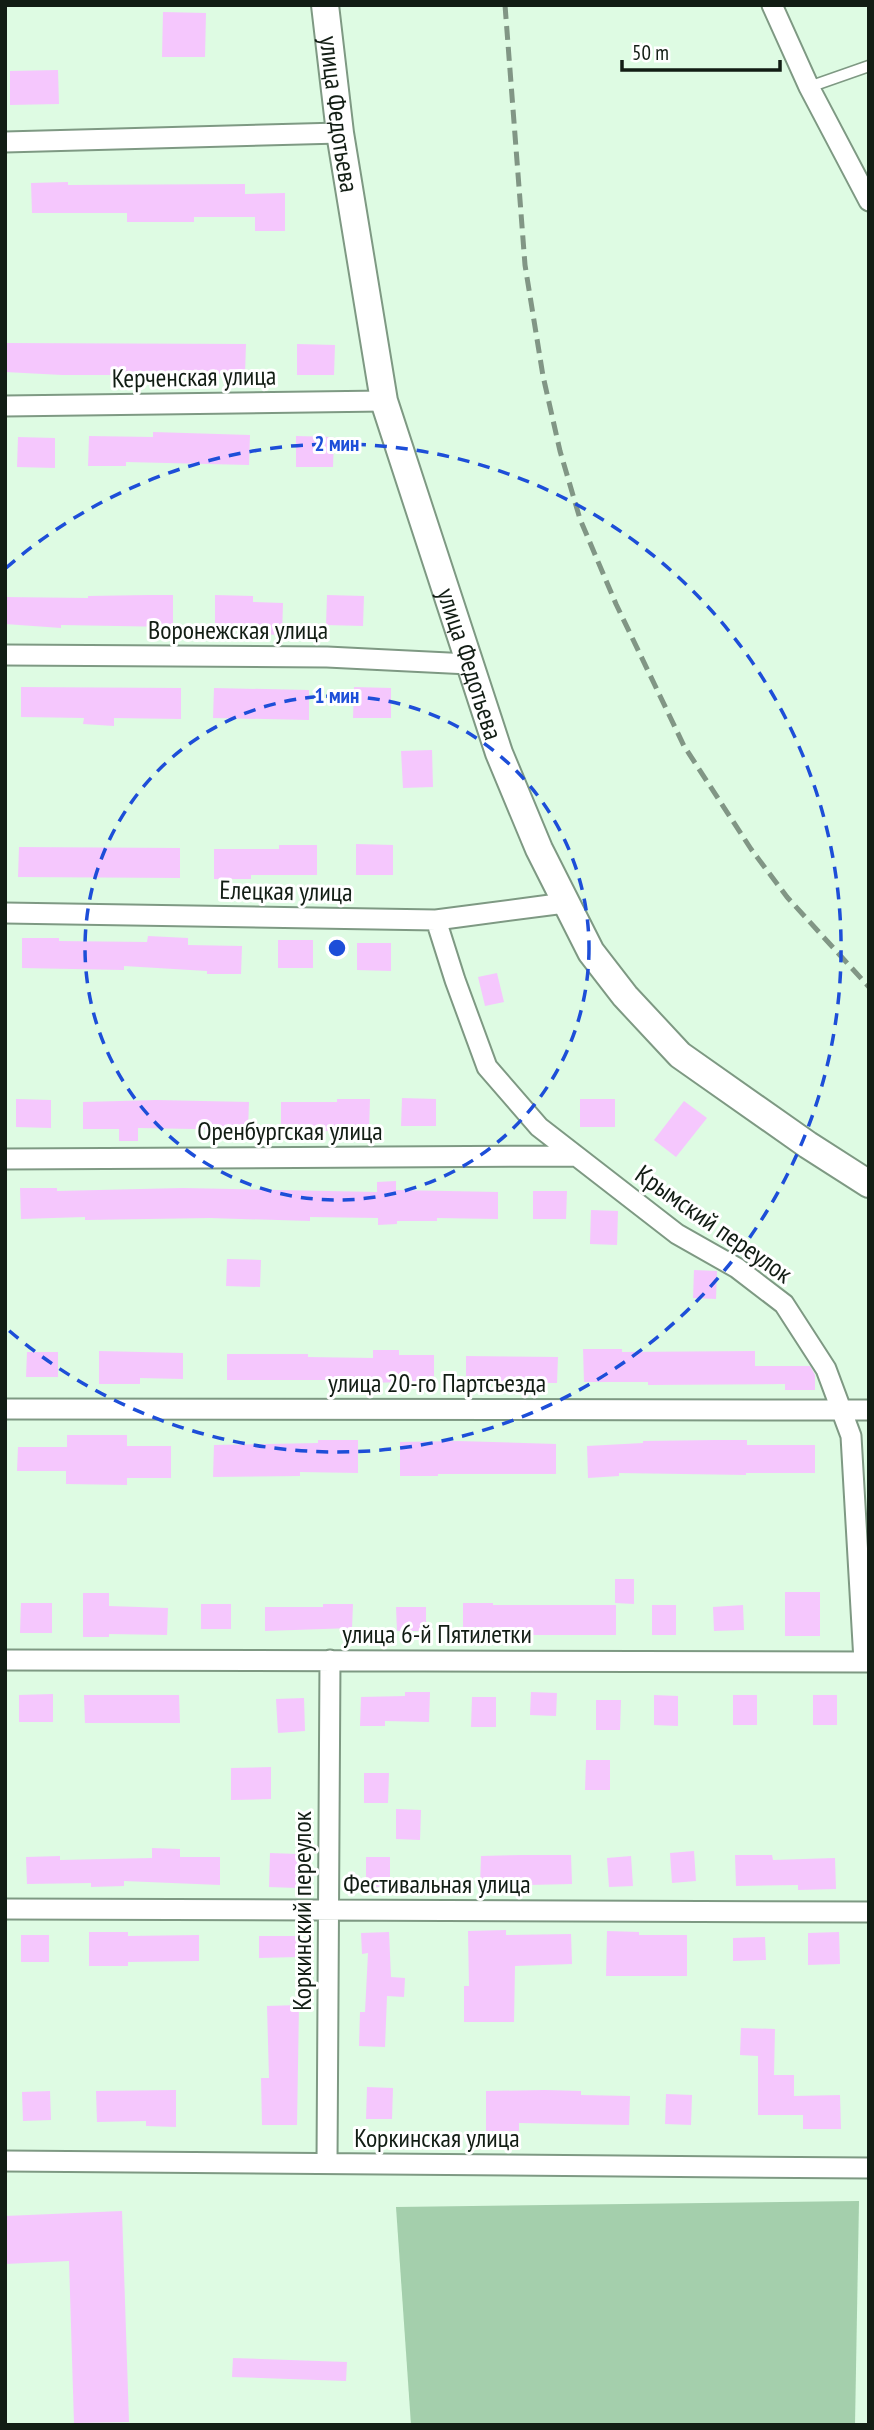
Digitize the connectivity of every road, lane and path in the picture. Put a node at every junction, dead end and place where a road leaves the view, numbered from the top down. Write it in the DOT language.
graph roads {
  1 [pos="325,5"];
  2 [pos="772,5"];
  3 [pos="869,65"];
  4 [pos="809,87"];
  5 [pos="340,132"];
  6 [pos="5,142"];
  7 [pos="869,201"];
  8 [pos="384,401"];
  9 [pos="5,406"];
  10 [pos="5,655"];
  11 [pos="470,664"];
  12 [pos="565,904"];
  13 [pos="5,913"];
  14 [pos="436,920"];
  15 [pos="575,1156"];
  16 [pos="5,1159"];
  17 [pos="869,1184"];
  18 [pos="5,1409"];
  19 [pos="841,1409"];
  20 [pos="869,1410"];
  21 [pos="5,1660"];
  22 [pos="330,1660"];
  23 [pos="866,1661"];
  24 [pos="5,1909"];
  25 [pos="328,1909"];
  26 [pos="869,1912"];
  27 [pos="5,2161"];
  28 [pos="327,2163"];
  29 [pos="869,2168"];
  1 -- 5 [label="main road, улица Федотьева"];
  2 -- 4 [label="street"];
  3 -- 4 [label="lane"];
  4 -- 7 [label="street"];
  5 -- 6 [label="street"];
  5 -- 8 [label="main road, улица Федотьева"];
  8 -- 9 [label="street, Керченская улица"];
  8 -- 11 [label="main road, улица Федотьева"];
  10 -- 11 [label="street, Воронежская улица"];
  11 -- 12 [label="main road, улица Федотьева"];
  12 -- 14 [label="street, Елецкая улица"];
  12 -- 17 [label="main road, улица Федотьева"];
  13 -- 14 [label="street, Елецкая улица"];
  14 -- 15 [label="street, Крымский переулок"];
  15 -- 16 [label="street, Оренбургская улица"];
  15 -- 19 [label="street, Крымский переулок"];
  18 -- 19 [label="street, улица 20-го Партсъезда"];
  19 -- 20 [label="street, улица 20-го Партсъезда"];
  19 -- 23 [label="street, Крымский переулок"];
  21 -- 22 [label="street, улица 6-й Пятилетки"];
  22 -- 23 [label="street, улица 6-й Пятилетки"];
  22 -- 25 [label="street, Коркинский переулок"];
  24 -- 25 [label="street, Фестивальная улица"];
  25 -- 26 [label="street, Фестивальная улица"];
  25 -- 28 [label="street, Коркинский переулок"];
  27 -- 28 [label="street, Коркинская улица"];
  28 -- 29 [label="street, Коркинская улица"];
}
